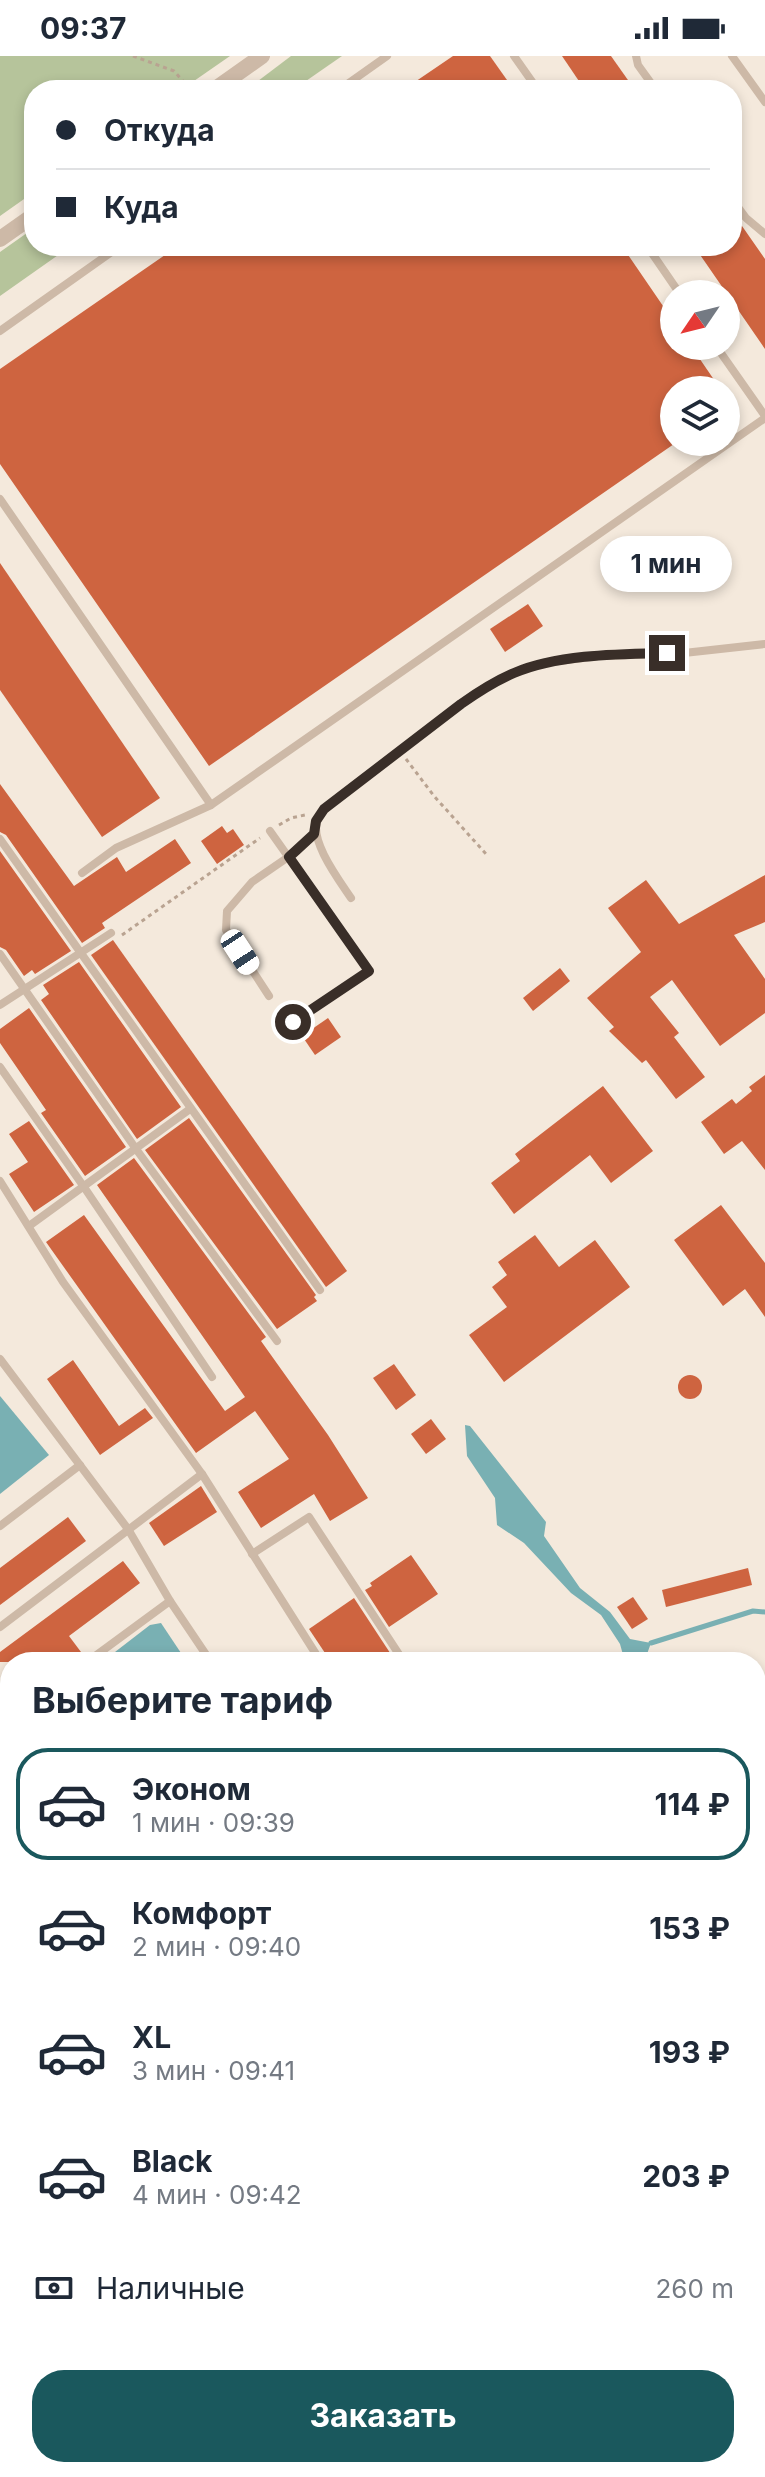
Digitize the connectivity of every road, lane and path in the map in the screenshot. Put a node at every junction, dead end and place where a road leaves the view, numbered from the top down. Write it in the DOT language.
graph roads {
  1 [pos="133,56"];
  2 [pos="262,56"];
  3 [pos="387,56"];
  4 [pos="514,56"];
  5 [pos="636,56"];
  6 [pos="732,56"];
  7 [pos="182,80"];
  8 [pos="228,80"];
  9 [pos="353,80"];
  10 [pos="531,80"];
  11 [pos="649,80"];
  12 [pos="765,102"];
  13 [pos="742,213"];
  14 [pos="24,222"];
  15 [pos="765,234"];
  16 [pos="0,239"];
  17 [pos="106,256"];
  18 [pos="654,256"];
  19 [pos="670,280"];
  20 [pos="0,331"];
  21 [pos="726,360"];
  22 [pos="765,417"];
  23 [pos="0,499"];
  24 [pos="765,644"];
  25 [pos="400,750"];
  26 [pos="211,805"];
  27 [pos="302,816"];
  28 [pos="270,831"];
  29 [pos="314,834"];
  30 [pos="0,839"];
  31 [pos="486,854"];
  32 [pos="289,857"];
  33 [pos="82,873"];
  34 [pos="351,898"];
  35 [pos="111,933"];
  36 [pos="0,954"];
  37 [pos="81,954"];
  38 [pos="25,988"];
  39 [pos="269,996"];
  40 [pos="0,1005"];
  41 [pos="293,1022"];
  42 [pos="0,1067"];
  43 [pos="190,1109"];
  44 [pos="136,1149"];
  45 [pos="0,1181"];
  46 [pos="84,1187"];
  47 [pos="29,1226"];
  48 [pos="320,1290"];
  49 [pos="277,1341"];
  50 [pos="0,1359"];
  51 [pos="212,1377"];
  52 [pos="80,1465"];
  53 [pos="202,1474"];
  54 [pos="0,1526"];
  55 [pos="128,1529"];
  56 [pos="252,1554"];
  57 [pos="170,1601"];
  58 [pos="0,1627"];
  59 [pos="101,1652"];
  60 [pos="204,1652"];
  61 [pos="315,1652"];
  62 [pos="397,1652"];
  1 -- 7 [label="path"];
  2 -- 8 [label="street"];
  3 -- 9 [label="lane"];
  4 -- 10 [label="lane"];
  5 -- 11 [label="lane"];
  6 -- 12 [label="lane"];
  13 -- 15 [label="lane"];
  14 -- 16 [label="street"];
  17 -- 20 [label="lane"];
  18 -- 19 [label="lane"];
  21 -- 22 [label="lane"];
  22 -- 26 [label="lane"];
  23 -- 26 [label="lane"];
  24 -- 25 [label="lane"];
  25 -- 29 [label="lane"];
  25 -- 31 [label="path"];
  26 -- 33 [label="lane"];
  27 -- 28 [label="path"];
  28 -- 32 [label="lane"];
  28 -- 35 [label="path"];
  29 -- 32 [label="lane"];
  29 -- 34 [label="lane"];
  30 -- 37 [label="lane"];
  32 -- 39 [label="lane"];
  32 -- 41 [label="lane"];
  35 -- 37 [label="lane"];
  36 -- 38 [label="lane"];
  37 -- 38 [label="lane"];
  37 -- 43 [label="lane"];
  38 -- 40 [label="lane"];
  38 -- 44 [label="lane"];
  42 -- 46 [label="lane"];
  43 -- 44 [label="lane"];
  43 -- 48 [label="lane"];
  44 -- 46 [label="lane"];
  44 -- 49 [label="lane"];
  45 -- 47 [label="lane"];
  46 -- 47 [label="lane"];
  46 -- 51 [label="lane"];
  47 -- 53 [label="lane"];
  50 -- 52 [label="lane"];
  52 -- 54 [label="lane"];
  52 -- 55 [label="lane"];
  53 -- 55 [label="lane"];
  53 -- 56 [label="lane"];
  55 -- 57 [label="lane"];
  55 -- 58 [label="lane"];
  56 -- 61 [label="lane"];
  56 -- 62 [label="lane"];
  57 -- 59 [label="lane"];
  57 -- 60 [label="lane"];
}
